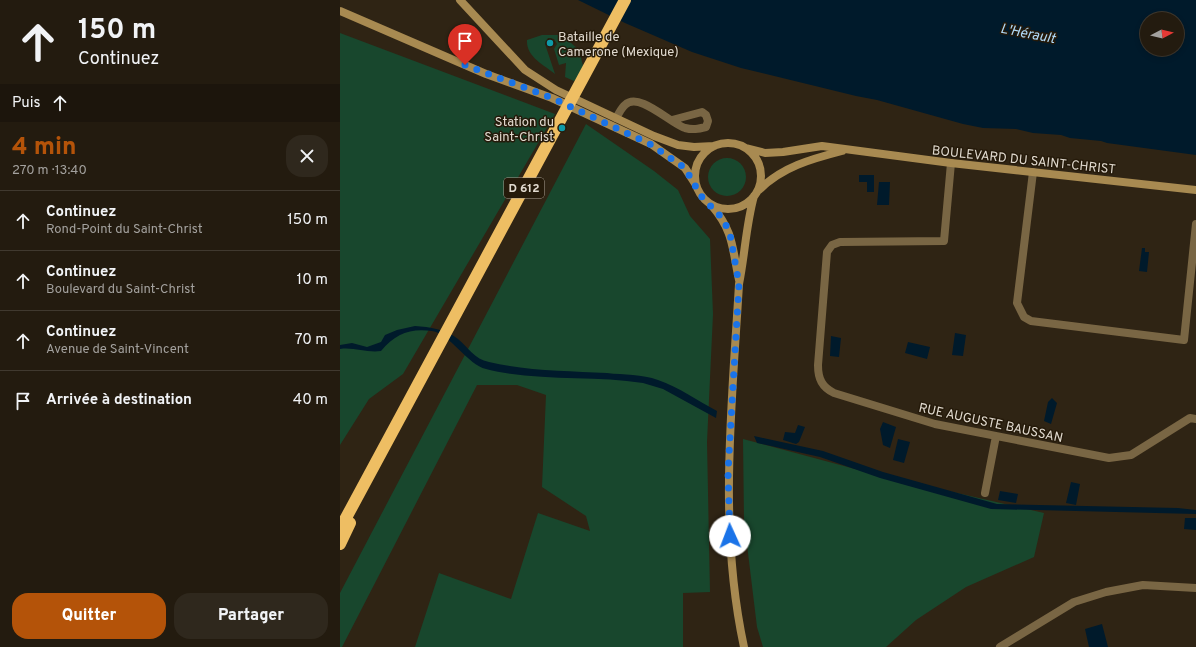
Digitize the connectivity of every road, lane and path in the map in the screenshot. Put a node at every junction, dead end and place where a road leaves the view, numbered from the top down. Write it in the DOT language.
graph roads {
  1 [pos="460,0"];
  2 [pos="625,0"];
  3 [pos="340,11"];
  4 [pos="616,118"];
  5 [pos="672,120"];
  6 [pos="714,146"];
  7 [pos="746,148"];
  8 [pos="849,149"];
  9 [pos="951,163"];
  10 [pos="1033,172"];
  11 [pos="696,185"];
  12 [pos="1196,190"];
  13 [pos="756,194"];
  14 [pos="710,204"];
  15 [pos="1196,224"];
  16 [pos="739,284"];
  17 [pos="1196,419"];
  18 [pos="996,436"];
  19 [pos="377,460"];
  20 [pos="985,493"];
  21 [pos="340,529"];
  22 [pos="340,544"];
  23 [pos="1196,588"];
  24 [pos="744,647"];
  25 [pos="1000,647"];
  1 -- 4 [label="street"];
  2 -- 19 [label="highway, D 612"];
  3 -- 11 [label="street"];
  4 -- 5 [label="street"];
  4 -- 6 [label="street"];
  6 -- 7 [label="street"];
  6 -- 11 [label="street"];
  7 -- 8 [label="street, BOULEVARD DU SAINT-CHRIST"];
  7 -- 13 [label="street"];
  8 -- 9 [label="street, BOULEVARD DU SAINT-CHRIST"];
  8 -- 13 [label="street, BOULEVARD DU SAINT-CHRIST"];
  9 -- 10 [label="street, BOULEVARD DU SAINT-CHRIST"];
  9 -- 18 [label="street, RUE AUGUSTE BAUSSAN"];
  10 -- 12 [label="street, BOULEVARD DU SAINT-CHRIST"];
  10 -- 15 [label="street"];
  11 -- 14 [label="street"];
  13 -- 14 [label="street"];
  13 -- 16 [label="street"];
  14 -- 16 [label="street"];
  16 -- 24 [label="street"];
  17 -- 18 [label="street, RUE AUGUSTE BAUSSAN"];
  18 -- 20 [label="street"];
  19 -- 21 [label="highway, D 612"];
  19 -- 22 [label="highway, D 612"];
  23 -- 25 [label="street"];
}
